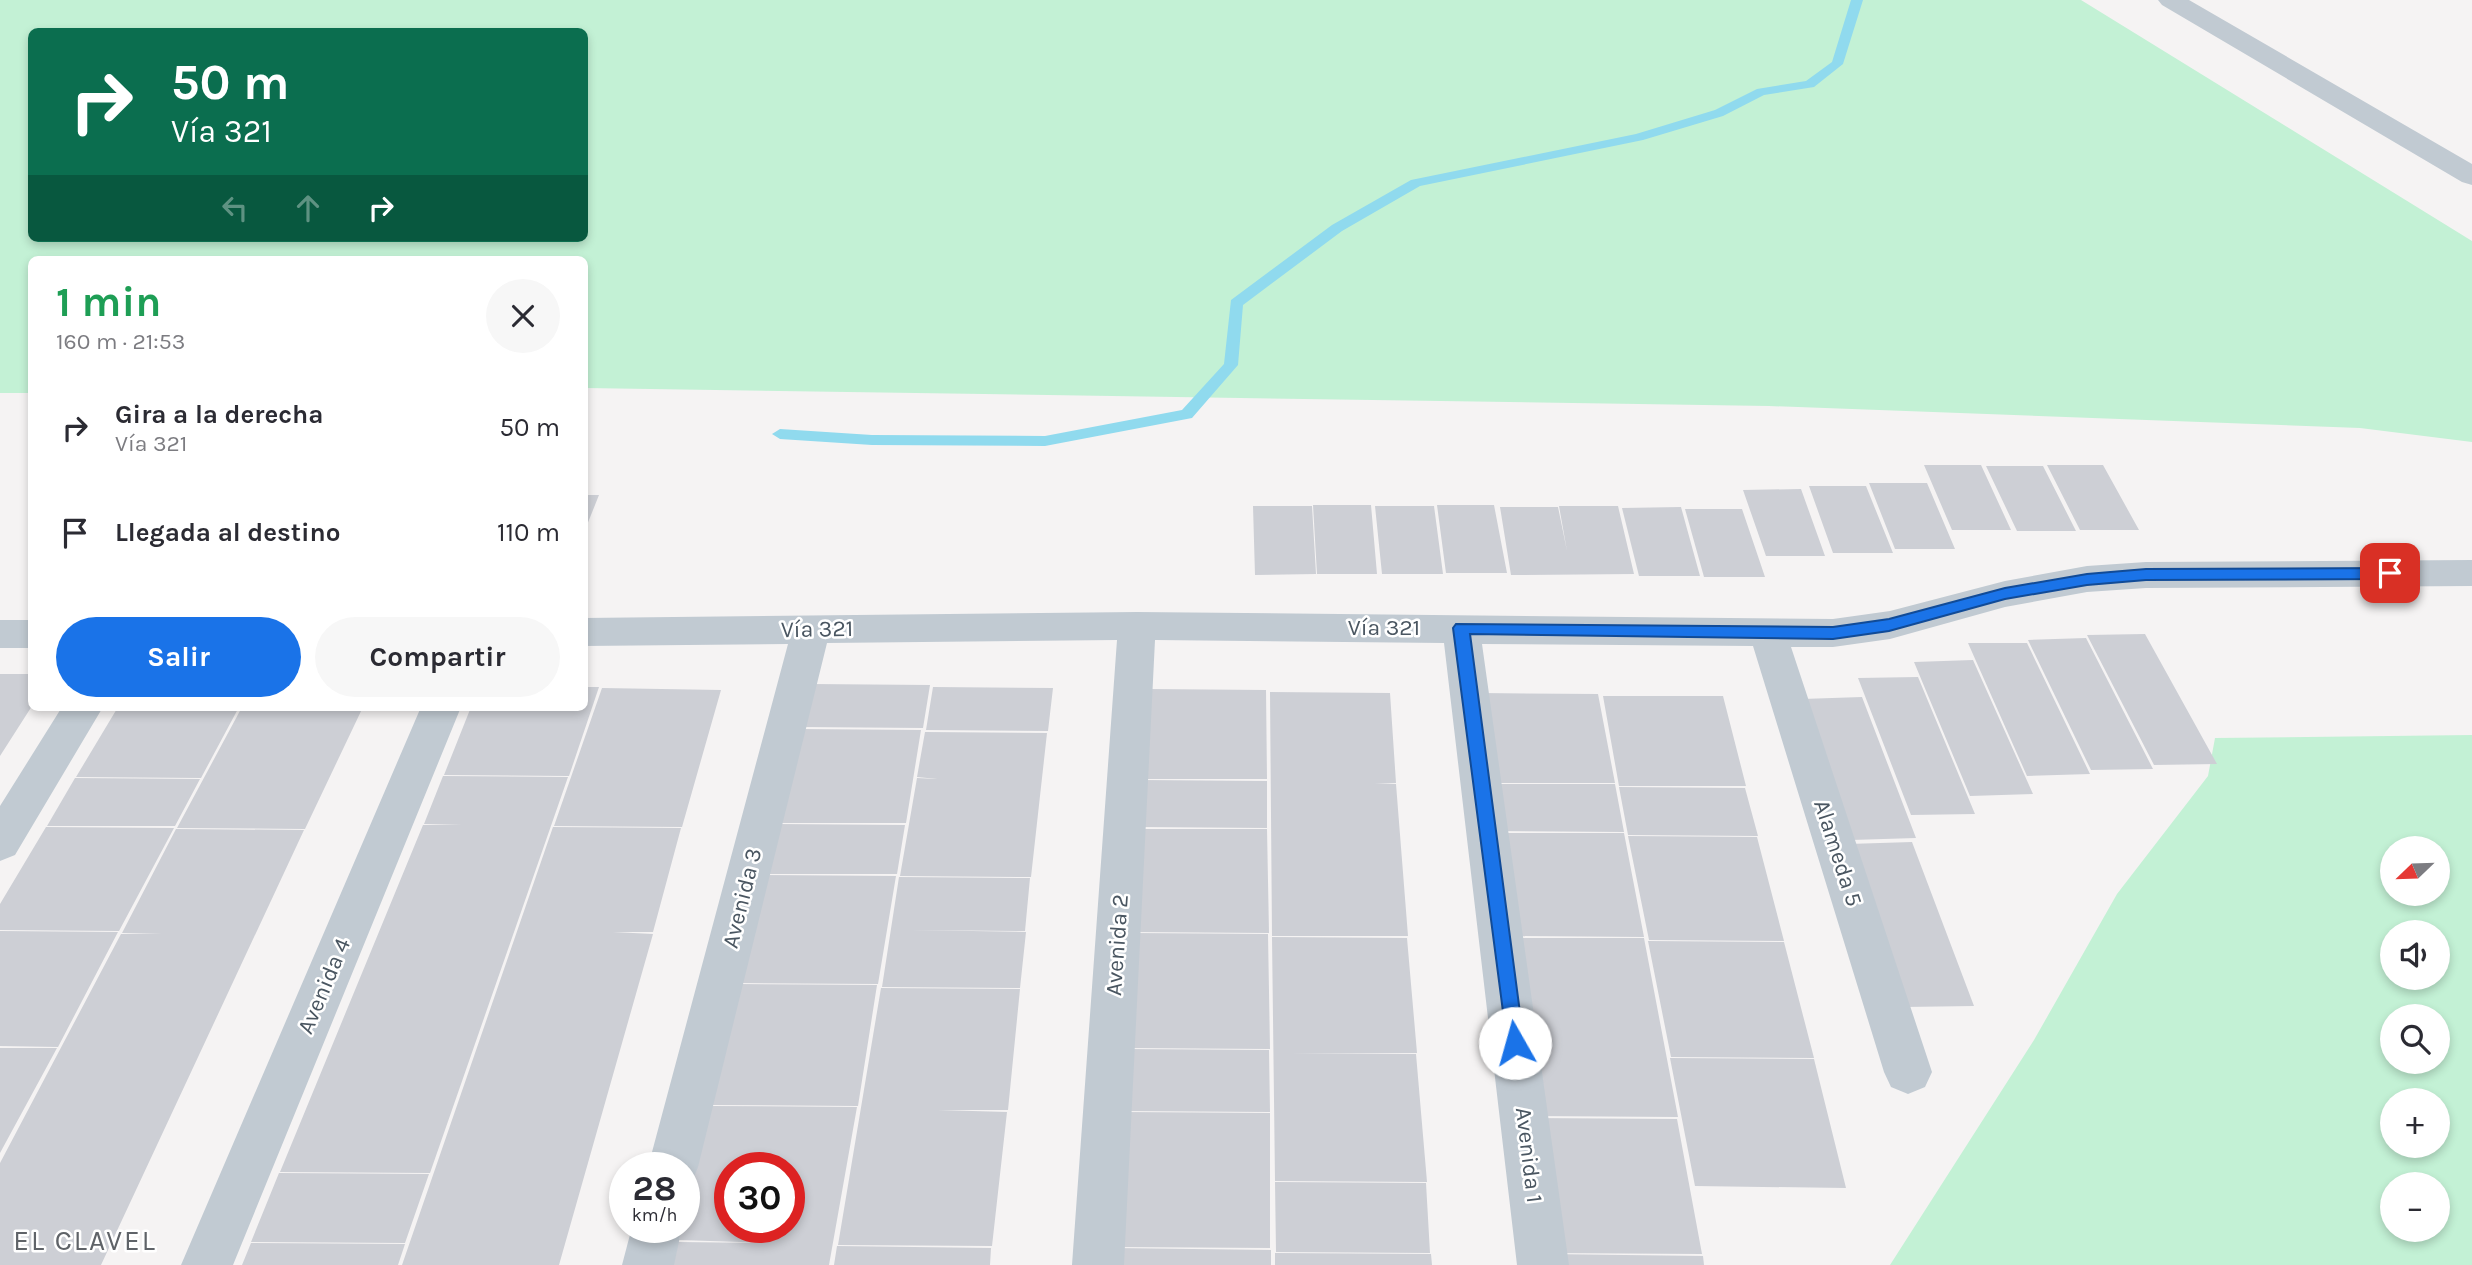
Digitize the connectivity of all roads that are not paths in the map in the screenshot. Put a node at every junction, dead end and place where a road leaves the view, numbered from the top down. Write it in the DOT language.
graph roads {
  1 [pos="2171,0"];
  2 [pos="2472,176"];
  3 [pos="2472,573"];
  4 [pos="1137,626"];
  5 [pos="1461,628"];
  6 [pos="811,629"];
  7 [pos="588,632"];
  8 [pos="28,634"];
  9 [pos="1768,634"];
  10 [pos="0,635"];
  11 [pos="80,711"];
  12 [pos="439,711"];
  13 [pos="0,843"];
  14 [pos="1908,1072"];
  15 [pos="677,1152"];
  16 [pos="653,1243"];
  17 [pos="207,1265"];
  18 [pos="648,1265"];
  19 [pos="1098,1265"];
  20 [pos="1543,1265"];
  1 -- 2 [label="street"];
  3 -- 9 [label="street, Vía 321"];
  4 -- 5 [label="street, Vía 321"];
  4 -- 6 [label="street, Vía 321"];
  4 -- 19 [label="street, Avenida 2"];
  5 -- 9 [label="street, Vía 321"];
  5 -- 20 [label="street, Avenida 1"];
  6 -- 7 [label="street, Vía 321"];
  6 -- 15 [label="street, Avenida 3"];
  8 -- 10 [label="street"];
  9 -- 14 [label="street, Alameda 5"];
  11 -- 13 [label="street"];
  12 -- 17 [label="street, Avenida 4"];
  16 -- 18 [label="street"];
}
